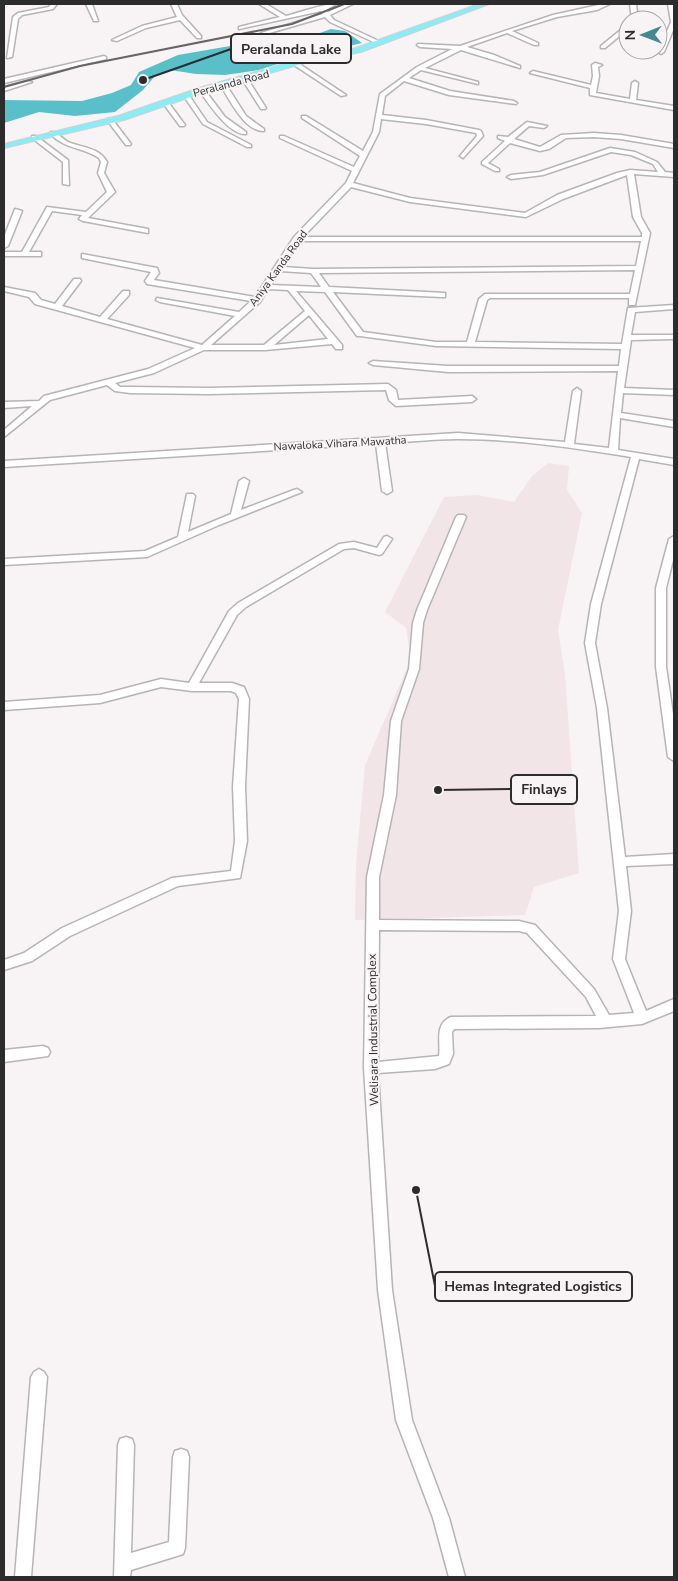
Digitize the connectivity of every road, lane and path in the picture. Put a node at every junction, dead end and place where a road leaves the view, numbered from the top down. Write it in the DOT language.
graph roads {
  1 [pos="54,4"];
  2 [pos="89,4"];
  3 [pos="174,4"];
  4 [pos="262,4"];
  5 [pos="333,4"];
  6 [pos="350,4"];
  7 [pos="485,4"];
  8 [pos="607,4"];
  9 [pos="671,4"];
  10 [pos="322,9"];
  11 [pos="328,14"];
  12 [pos="181,18"];
  13 [pos="285,18"];
  14 [pos="96,20"];
  15 [pos="241,28"];
  16 [pos="4,29"];
  17 [pos="13,29"];
  18 [pos="509,32"];
  19 [pos="264,33"];
  20 [pos="618,34"];
  21 [pos="668,36"];
  22 [pos="199,37"];
  23 [pos="115,40"];
  24 [pos="380,43"];
  25 [pos="536,44"];
  26 [pos="420,45"];
  27 [pos="603,47"];
  28 [pos="457,48"];
  29 [pos="9,57"];
  30 [pos="104,58"];
  31 [pos="296,64"];
  32 [pos="599,65"];
  33 [pos="518,67"];
  34 [pos="81,68"];
  35 [pos="418,68"];
  36 [pos="533,73"];
  37 [pos="403,78"];
  38 [pos="245,79"];
  39 [pos="4,81"];
  40 [pos="476,83"];
  41 [pos="635,83"];
  42 [pos="223,84"];
  43 [pos="593,87"];
  44 [pos="4,89"];
  45 [pos="202,90"];
  46 [pos="186,95"];
  47 [pos="343,95"];
  48 [pos="633,102"];
  49 [pos="166,103"];
  50 [pos="514,104"];
  51 [pos="263,108"];
  52 [pos="674,108"];
  53 [pos="304,117"];
  54 [pos="379,117"];
  55 [pos="110,120"];
  56 [pos="182,125"];
  57 [pos="544,126"];
  58 [pos="262,130"];
  59 [pos="53,133"];
  60 [pos="244,133"];
  61 [pos="34,137"];
  62 [pos="282,137"];
  63 [pos="500,137"];
  64 [pos="512,140"];
  65 [pos="128,144"];
  66 [pos="4,146"];
  67 [pos="249,146"];
  68 [pos="674,146"];
  69 [pos="364,156"];
  70 [pos="463,156"];
  71 [pos="356,170"];
  72 [pos="497,170"];
  73 [pos="630,172"];
  74 [pos="663,174"];
  75 [pos="674,175"];
  76 [pos="510,177"];
  77 [pos="67,184"];
  78 [pos="349,184"];
  79 [pos="18,211"];
  80 [pos="88,214"];
  81 [pos="144,232"];
  82 [pos="370,234"];
  83 [pos="296,239"];
  84 [pos="644,239"];
  85 [pos="351,241"];
  86 [pos="4,246"];
  87 [pos="4,254"];
  88 [pos="24,254"];
  89 [pos="38,254"];
  90 [pos="85,256"];
  91 [pos="638,268"];
  92 [pos="279,269"];
  93 [pos="313,270"];
  94 [pos="77,281"];
  95 [pos="266,287"];
  96 [pos="290,288"];
  97 [pos="326,288"];
  98 [pos="4,289"];
  99 [pos="126,293"];
  100 [pos="442,295"];
  101 [pos="633,296"];
  102 [pos="160,300"];
  103 [pos="257,300"];
  104 [pos="57,307"];
  105 [pos="674,307"];
  106 [pos="631,310"];
  107 [pos="309,311"];
  108 [pos="241,315"];
  109 [pos="102,320"];
  110 [pos="674,337"];
  111 [pos="627,342"];
  112 [pos="470,344"];
  113 [pos="203,348"];
  114 [pos="265,348"];
  115 [pos="373,363"];
  116 [pos="622,368"];
  117 [pos="109,383"];
  118 [pos="619,390"];
  119 [pos="577,391"];
  120 [pos="674,393"];
  121 [pos="472,398"];
  122 [pos="41,403"];
  123 [pos="4,404"];
  124 [pos="616,415"];
  125 [pos="674,424"];
  126 [pos="4,434"];
  127 [pos="380,440"];
  128 [pos="569,445"];
  129 [pos="613,451"];
  130 [pos="636,455"];
  131 [pos="674,462"];
  132 [pos="4,464"];
  133 [pos="244,481"];
  134 [pos="387,491"];
  135 [pos="297,492"];
  136 [pos="190,496"];
  137 [pos="235,516"];
  138 [pos="462,517"];
  139 [pos="182,539"];
  140 [pos="387,539"];
  141 [pos="674,539"];
  142 [pos="4,562"];
  143 [pos="192,687"];
  144 [pos="4,706"];
  145 [pos="671,713"];
  146 [pos="674,757"];
  147 [pos="674,859"];
  148 [pos="620,862"];
  149 [pos="372,925"];
  150 [pos="4,965"];
  151 [pos="674,1005"];
  152 [pos="642,1018"];
  153 [pos="605,1021"];
  154 [pos="43,1052"];
  155 [pos="4,1056"];
  156 [pos="371,1068"];
  157 [pos="39,1377"];
  158 [pos="126,1444"];
  159 [pos="181,1457"];
  160 [pos="122,1571"];
  161 [pos="23,1577"];
  162 [pos="457,1577"];
  1 -- 17 [label="street"];
  2 -- 14 [label="street"];
  3 -- 12 [label="street"];
  4 -- 13 [label="street"];
  5 -- 10 [label="street"];
  6 -- 11 [label="street"];
  7 -- 24 [label="main road, Peralanda Road"];
  8 -- 18 [label="street, Aniya Kanda Road"];
  9 -- 21 [label="street"];
  10 -- 11 [label="street"];
  10 -- 13 [label="street"];
  11 -- 19 [label="street"];
  11 -- 24 [label="street"];
  12 -- 22 [label="street"];
  12 -- 23 [label="street"];
  13 -- 15 [label="street"];
  16 -- 17 [label="street"];
  17 -- 29 [label="street"];
  18 -- 25 [label="street"];
  18 -- 28 [label="street, Aniya Kanda Road"];
  20 -- 27 [label="street"];
  24 -- 31 [label="main road, Peralanda Road"];
  26 -- 28 [label="street"];
  28 -- 33 [label="street"];
  28 -- 35 [label="street, Aniya Kanda Road"];
  30 -- 39 [label="street"];
  31 -- 38 [label="main road, Peralanda Road"];
  31 -- 47 [label="street"];
  32 -- 43 [label="street"];
  34 -- 44 [label="street"];
  35 -- 37 [label="street, Aniya Kanda Road"];
  35 -- 40 [label="street"];
  36 -- 43 [label="street"];
  37 -- 50 [label="street"];
  37 -- 54 [label="street, Aniya Kanda Road"];
  38 -- 42 [label="main road, Peralanda Road"];
  38 -- 51 [label="street"];
  41 -- 48 [label="street"];
  42 -- 45 [label="main road, Peralanda Road"];
  42 -- 58 [label="street"];
  43 -- 48 [label="street"];
  45 -- 46 [label="main road, Peralanda Road"];
  45 -- 60 [label="street"];
  46 -- 49 [label="main road, Peralanda Road"];
  46 -- 67 [label="street"];
  48 -- 52 [label="street"];
  49 -- 55 [label="main road, Peralanda Road"];
  49 -- 56 [label="street"];
  53 -- 69 [label="street"];
  54 -- 69 [label="street, Aniya Kanda Road"];
  54 -- 70 [label="street"];
  55 -- 59 [label="main road, Peralanda Road"];
  55 -- 65 [label="street"];
  57 -- 64 [label="street"];
  59 -- 61 [label="main road, Peralanda Road"];
  59 -- 80 [label="street"];
  61 -- 66 [label="main road, Peralanda Road"];
  61 -- 77 [label="street"];
  62 -- 71 [label="street"];
  63 -- 64 [label="street"];
  64 -- 68 [label="street"];
  64 -- 72 [label="street"];
  69 -- 71 [label="street, Aniya Kanda Road"];
  71 -- 78 [label="street, Aniya Kanda Road"];
  73 -- 74 [label="street"];
  73 -- 78 [label="street"];
  73 -- 84 [label="street"];
  74 -- 75 [label="street"];
  74 -- 76 [label="street"];
  78 -- 83 [label="street, Aniya Kanda Road"];
  79 -- 86 [label="street"];
  80 -- 81 [label="street"];
  80 -- 88 [label="street"];
  82 -- 85 [label="street"];
  83 -- 85 [label="street"];
  83 -- 92 [label="street, Aniya Kanda Road"];
  84 -- 85 [label="street"];
  84 -- 91 [label="street"];
  87 -- 88 [label="street"];
  88 -- 89 [label="street"];
  90 -- 103 [label="street"];
  91 -- 93 [label="street"];
  91 -- 101 [label="street"];
  92 -- 93 [label="street"];
  92 -- 95 [label="street, Aniya Kanda Road"];
  93 -- 97 [label="street"];
  94 -- 104 [label="street"];
  95 -- 96 [label="street"];
  95 -- 103 [label="street, Aniya Kanda Road"];
  96 -- 97 [label="street"];
  96 -- 107 [label="street"];
  97 -- 100 [label="street"];
  97 -- 112 [label="street"];
  98 -- 104 [label="street"];
  99 -- 109 [label="street"];
  101 -- 106 [label="street"];
  101 -- 112 [label="street"];
  102 -- 108 [label="street"];
  103 -- 108 [label="street, Aniya Kanda Road"];
  104 -- 109 [label="street"];
  105 -- 106 [label="street"];
  106 -- 111 [label="street"];
  107 -- 114 [label="street"];
  107 -- 114 [label="street"];
  108 -- 113 [label="street, Aniya Kanda Road"];
  109 -- 113 [label="street"];
  110 -- 111 [label="street"];
  111 -- 112 [label="street"];
  111 -- 116 [label="street"];
  113 -- 114 [label="street"];
  113 -- 117 [label="street, Aniya Kanda Road"];
  115 -- 116 [label="street"];
  116 -- 118 [label="street"];
  117 -- 121 [label="street"];
  117 -- 122 [label="street, Aniya Kanda Road"];
  118 -- 120 [label="street"];
  118 -- 124 [label="street"];
  119 -- 128 [label="street"];
  122 -- 123 [label="street"];
  122 -- 126 [label="street, Aniya Kanda Road"];
  124 -- 125 [label="street"];
  124 -- 129 [label="street"];
  127 -- 128 [label="street, Nawaloka Vihara Mawatha"];
  127 -- 132 [label="street, Nawaloka Vihara Mawatha"];
  127 -- 134 [label="street"];
  128 -- 129 [label="street, Nawaloka Vihara Mawatha"];
  129 -- 130 [label="street, Nawaloka Vihara Mawatha"];
  130 -- 131 [label="street, Nawaloka Vihara Mawatha"];
  130 -- 148 [label="street"];
  133 -- 137 [label="street"];
  135 -- 137 [label="street"];
  136 -- 139 [label="street"];
  137 -- 139 [label="street"];
  138 -- 149 [label="street, Welisara Industrial Complex"];
  139 -- 142 [label="street"];
  140 -- 143 [label="street"];
  141 -- 145 [label="street"];
  143 -- 144 [label="street"];
  143 -- 150 [label="street"];
  145 -- 146 [label="street"];
  147 -- 148 [label="street"];
  148 -- 152 [label="street"];
  149 -- 153 [label="street"];
  149 -- 156 [label="street, Welisara Industrial Complex"];
  151 -- 152 [label="street"];
  152 -- 153 [label="street"];
  153 -- 156 [label="street"];
  154 -- 155 [label="street"];
  156 -- 162 [label="street, Welisara Industrial Complex"];
  157 -- 161 [label="street"];
  158 -- 160 [label="street"];
  159 -- 160 [label="street"];
}
